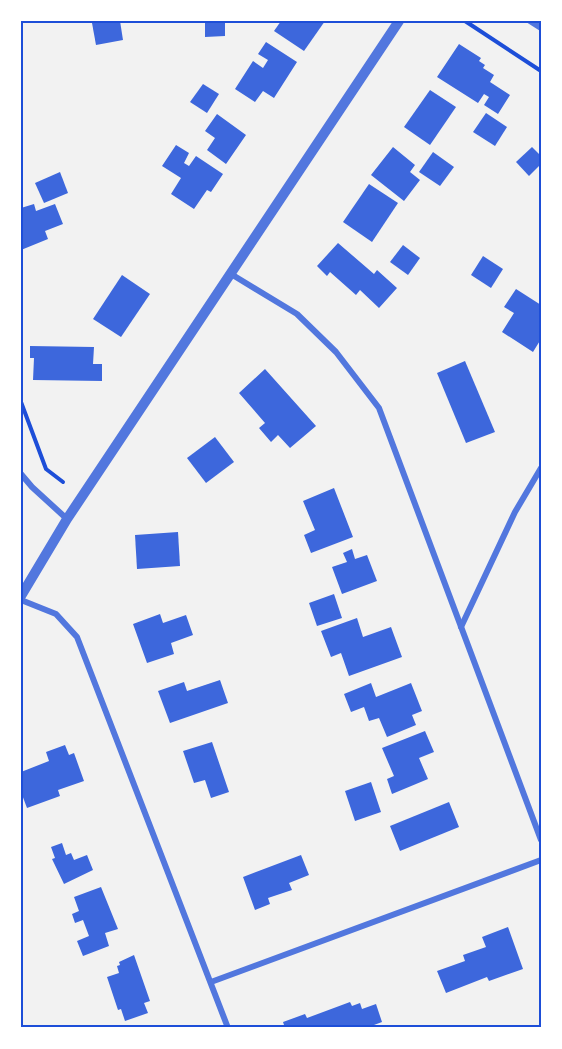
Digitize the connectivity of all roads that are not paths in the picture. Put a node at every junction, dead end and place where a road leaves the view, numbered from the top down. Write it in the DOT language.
graph roads {
  1 [pos="399,21"];
  2 [pos="530,21"];
  3 [pos="541,28"];
  4 [pos="231,274"];
  5 [pos="541,468"];
  6 [pos="21,474"];
  7 [pos="67,519"];
  8 [pos="21,598"];
  9 [pos="461,627"];
  10 [pos="541,840"];
  11 [pos="541,861"];
  12 [pos="211,982"];
  13 [pos="228,1028"];
  1 -- 4 [label="street"];
  2 -- 3 [label="street"];
  4 -- 7 [label="street"];
  4 -- 9 [label="street"];
  5 -- 9 [label="street"];
  6 -- 7 [label="street"];
  7 -- 8 [label="street"];
  8 -- 12 [label="street"];
  9 -- 10 [label="street"];
  11 -- 12 [label="street"];
  12 -- 13 [label="street"];
}
